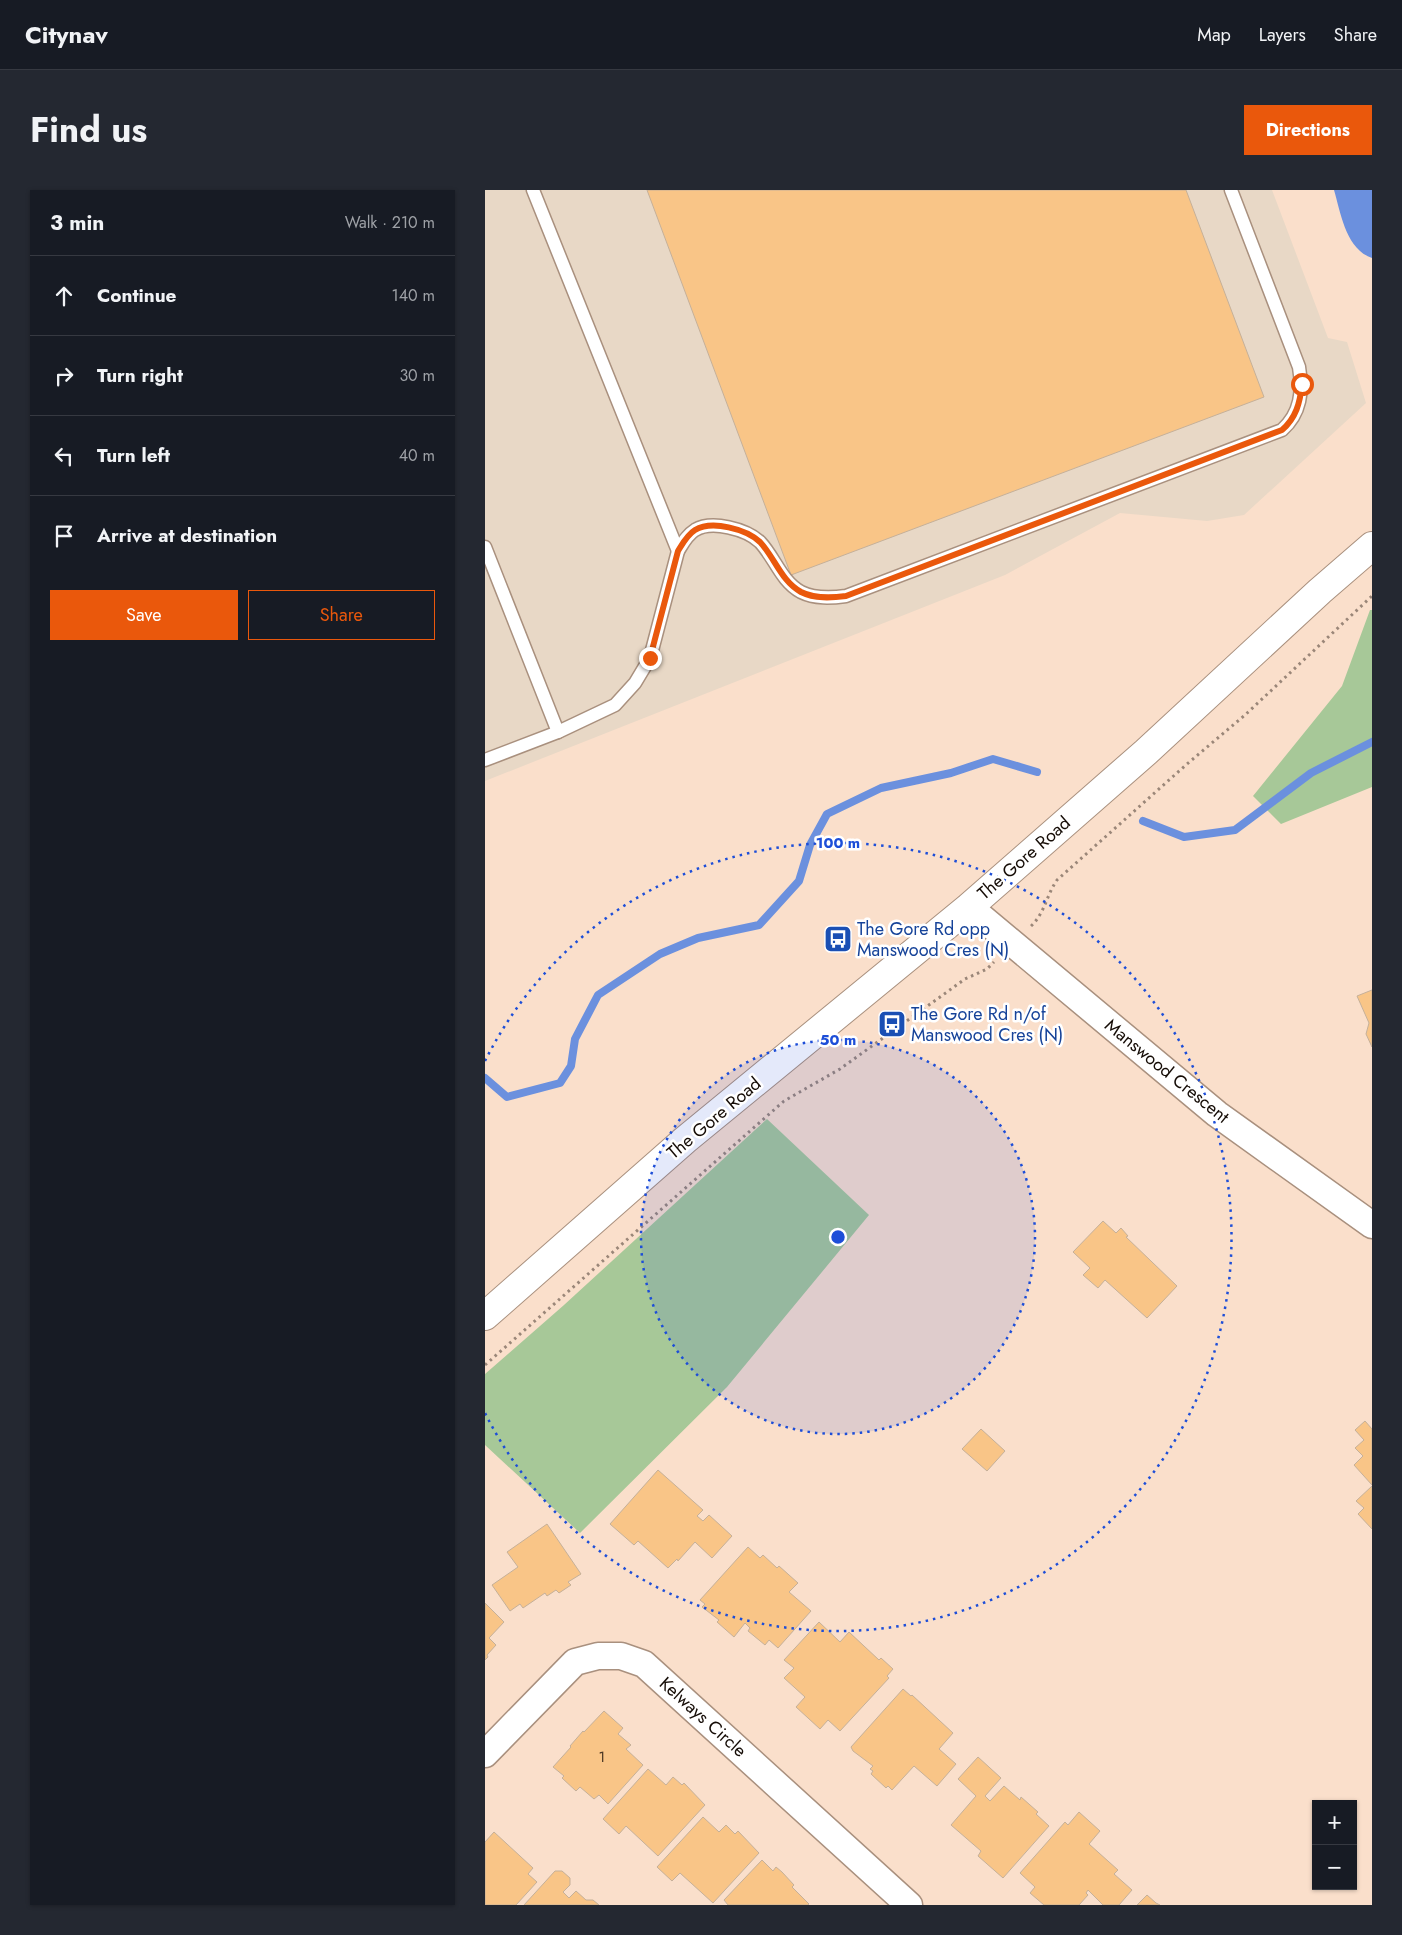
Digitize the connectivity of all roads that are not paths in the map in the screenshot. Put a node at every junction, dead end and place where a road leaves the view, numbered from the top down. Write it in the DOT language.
graph roads {
  1 [pos="533,190"];
  2 [pos="1231,190"];
  3 [pos="1372,546"];
  4 [pos="485,547"];
  5 [pos="678,551"];
  6 [pos="558,732"];
  7 [pos="485,760"];
  8 [pos="969,907"];
  9 [pos="1372,1225"];
  10 [pos="485,1316"];
  11 [pos="485,1754"];
  12 [pos="909,1905"];
  1 -- 5 [label="lane"];
  2 -- 5 [label="lane"];
  3 -- 8 [label="main road, The Gore Road"];
  4 -- 6 [label="lane"];
  5 -- 6 [label="lane"];
  6 -- 7 [label="lane"];
  8 -- 9 [label="street, Manswood Crescent"];
  8 -- 10 [label="main road, The Gore Road"];
  11 -- 12 [label="street, Kelways Circle"];
}
